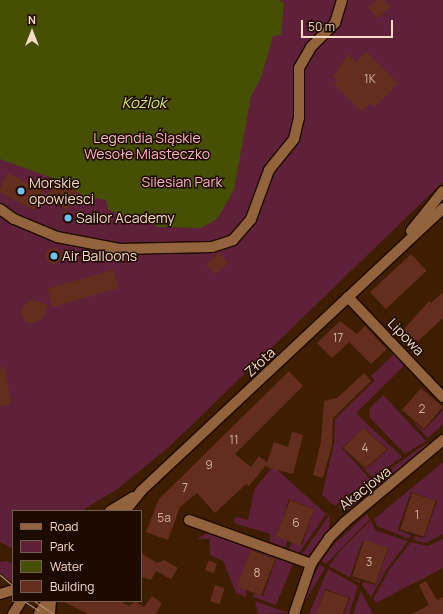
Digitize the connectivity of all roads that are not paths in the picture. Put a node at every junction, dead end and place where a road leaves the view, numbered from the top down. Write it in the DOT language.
graph roads {
  1 [pos="342,0"];
  2 [pos="443,191"];
  3 [pos="443,208"];
  4 [pos="0,209"];
  5 [pos="396,250"];
  6 [pos="348,297"];
  7 [pos="443,397"];
  8 [pos="443,440"];
  9 [pos="141,491"];
  10 [pos="112,510"];
  11 [pos="126,510"];
  12 [pos="189,520"];
  13 [pos="311,564"];
  14 [pos="12,590"];
  15 [pos="0,594"];
  16 [pos="20,602"];
  17 [pos="46,602"];
  18 [pos="51,602"];
  19 [pos="13,614"];
  20 [pos="39,614"];
  21 [pos="50,614"];
  22 [pos="294,614"];
  1 -- 4 [label="street"];
  2 -- 5 [label="street, Złota"];
  3 -- 5 [label="street, Złota"];
  5 -- 6 [label="street, Złota"];
  6 -- 7 [label="street, Lipowa"];
  6 -- 9 [label="street, Złota"];
  8 -- 13 [label="street, Akacjowa"];
  9 -- 10 [label="street, Złota"];
  9 -- 11 [label="street, Złota"];
  12 -- 13 [label="street"];
  13 -- 22 [label="street, Akacjowa"];
  14 -- 15 [label="street"];
  16 -- 19 [label="street"];
  17 -- 20 [label="street"];
  18 -- 21 [label="street"];
}
